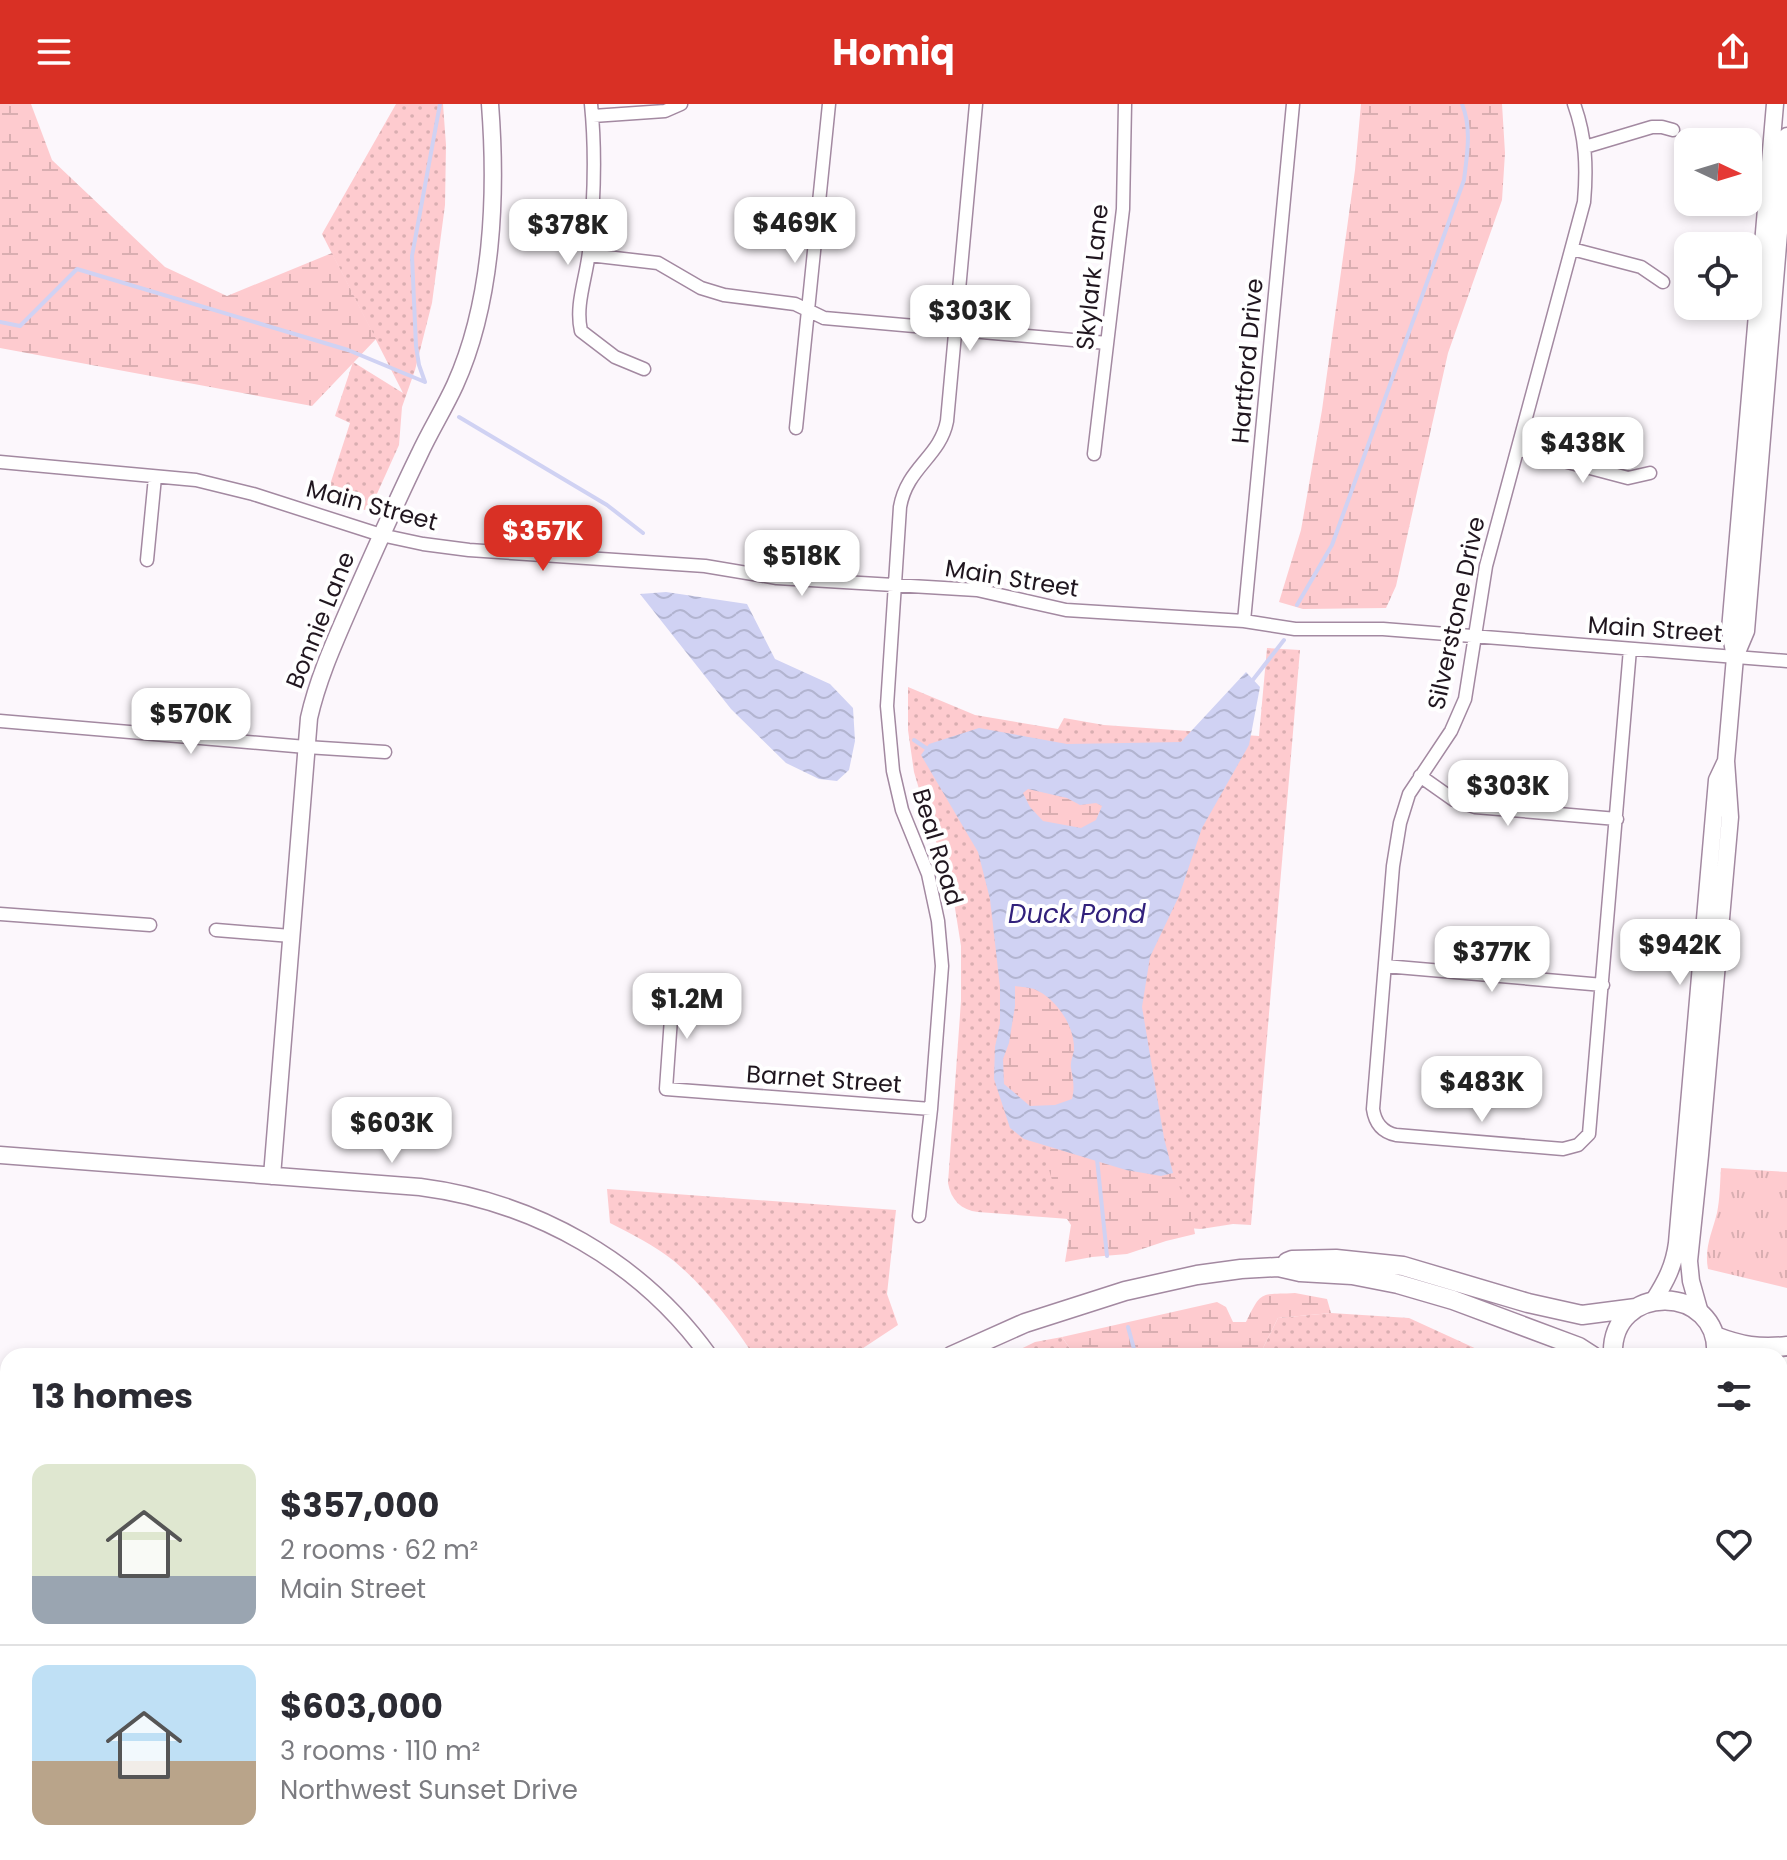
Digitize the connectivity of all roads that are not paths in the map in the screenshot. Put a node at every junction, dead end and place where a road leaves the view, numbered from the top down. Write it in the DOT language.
graph roads {
  1 [pos="490,104"];
  2 [pos="681,104"];
  3 [pos="829,104"];
  4 [pos="976,104"];
  5 [pos="1125,104"];
  6 [pos="1293,104"];
  7 [pos="1574,104"];
  8 [pos="1775,104"];
  9 [pos="592,110"];
  10 [pos="1673,130"];
  11 [pos="1787,136"];
  12 [pos="1585,147"];
  13 [pos="1572,249"];
  14 [pos="589,255"];
  15 [pos="1663,282"];
  16 [pos="808,309"];
  17 [pos="954,330"];
  18 [pos="1107,343"];
  19 [pos="644,369"];
  20 [pos="796,428"];
  21 [pos="1518,449"];
  22 [pos="1094,454"];
  23 [pos="0,462"];
  24 [pos="1650,473"];
  25 [pos="155,477"];
  26 [pos="381,535"];
  27 [pos="147,560"];
  28 [pos="895,586"];
  29 [pos="1244,621"];
  30 [pos="1475,637"];
  31 [pos="1630,649"];
  32 [pos="1735,657"];
  33 [pos="1787,661"];
  34 [pos="0,721"];
  35 [pos="306,747"];
  36 [pos="385,752"];
  37 [pos="1726,761"];
  38 [pos="1420,776"];
  39 [pos="1617,819"];
  40 [pos="0,914"];
  41 [pos="150,925"];
  42 [pos="216,930"];
  43 [pos="291,936"];
  44 [pos="1385,966"];
  45 [pos="1603,985"];
  46 [pos="673,990"];
  47 [pos="931,1109"];
  48 [pos="0,1155"];
  49 [pos="272,1176"];
  50 [pos="919,1216"];
  51 [pos="1278,1267"];
  52 [pos="1654,1300"];
  53 [pos="1636,1308"];
  54 [pos="1700,1313"];
  55 [pos="1715,1336"];
  56 [pos="1787,1346"];
  57 [pos="703,1348"];
  58 [pos="969,1348"];
  59 [pos="1581,1348"];
  60 [pos="1612,1348"];
  61 [pos="1716,1348"];
  1 -- 26 [label="street, Bonnie Lane"];
  2 -- 9 [label="street"];
  3 -- 16 [label="street"];
  4 -- 17 [label="street, Beal Road"];
  5 -- 18 [label="street, Skylark Lane"];
  6 -- 29 [label="street, Hartford Drive"];
  7 -- 12 [label="street, Silverstone Drive"];
  8 -- 32 [label="street"];
  9 -- 14 [label="street"];
  10 -- 12 [label="street"];
  11 -- 32 [label="street"];
  12 -- 13 [label="street, Silverstone Drive"];
  13 -- 15 [label="street"];
  13 -- 21 [label="street, Silverstone Drive"];
  14 -- 16 [label="street"];
  14 -- 19 [label="street"];
  16 -- 17 [label="street"];
  16 -- 20 [label="street"];
  17 -- 18 [label="street"];
  17 -- 28 [label="street, Beal Road"];
  18 -- 22 [label="street, Skylark Lane"];
  21 -- 24 [label="street"];
  21 -- 30 [label="street, Silverstone Drive"];
  23 -- 25 [label="street, Main Street"];
  25 -- 26 [label="street, Main Street"];
  25 -- 27 [label="street"];
  26 -- 28 [label="street, Main Street"];
  26 -- 35 [label="street, Bonnie Lane"];
  28 -- 29 [label="street, Main Street"];
  28 -- 47 [label="street, Beal Road"];
  29 -- 30 [label="street, Main Street"];
  30 -- 31 [label="street, Main Street"];
  30 -- 38 [label="street, Silverstone Drive"];
  31 -- 32 [label="street, Main Street"];
  31 -- 39 [label="street"];
  32 -- 33 [label="street, Main Street"];
  32 -- 37 [label="street"];
  34 -- 35 [label="street"];
  35 -- 36 [label="street"];
  35 -- 43 [label="street, Bonnie Lane"];
  37 -- 52 [label="street"];
  37 -- 54 [label="street"];
  38 -- 39 [label="street"];
  38 -- 44 [label="street, Silverstone Drive"];
  39 -- 45 [label="street"];
  40 -- 41 [label="street"];
  42 -- 43 [label="street"];
  43 -- 49 [label="street, Bonnie Lane"];
  44 -- 45 [label="street"];
  44 -- 45 [label="street, Silverstone Drive"];
  46 -- 47 [label="street, Barnet Street"];
  47 -- 50 [label="street, Beal Road"];
  48 -- 49 [label="street"];
  49 -- 57 [label="street"];
  51 -- 53 [label="main road"];
  51 -- 58 [label="main road"];
  51 -- 59 [label="main road"];
  52 -- 53 [label="main road"];
  52 -- 54 [label="main road"];
  53 -- 60 [label="main road"];
  54 -- 55 [label="main road"];
  55 -- 56 [label="main road"];
  55 -- 61 [label="main road"];
}
